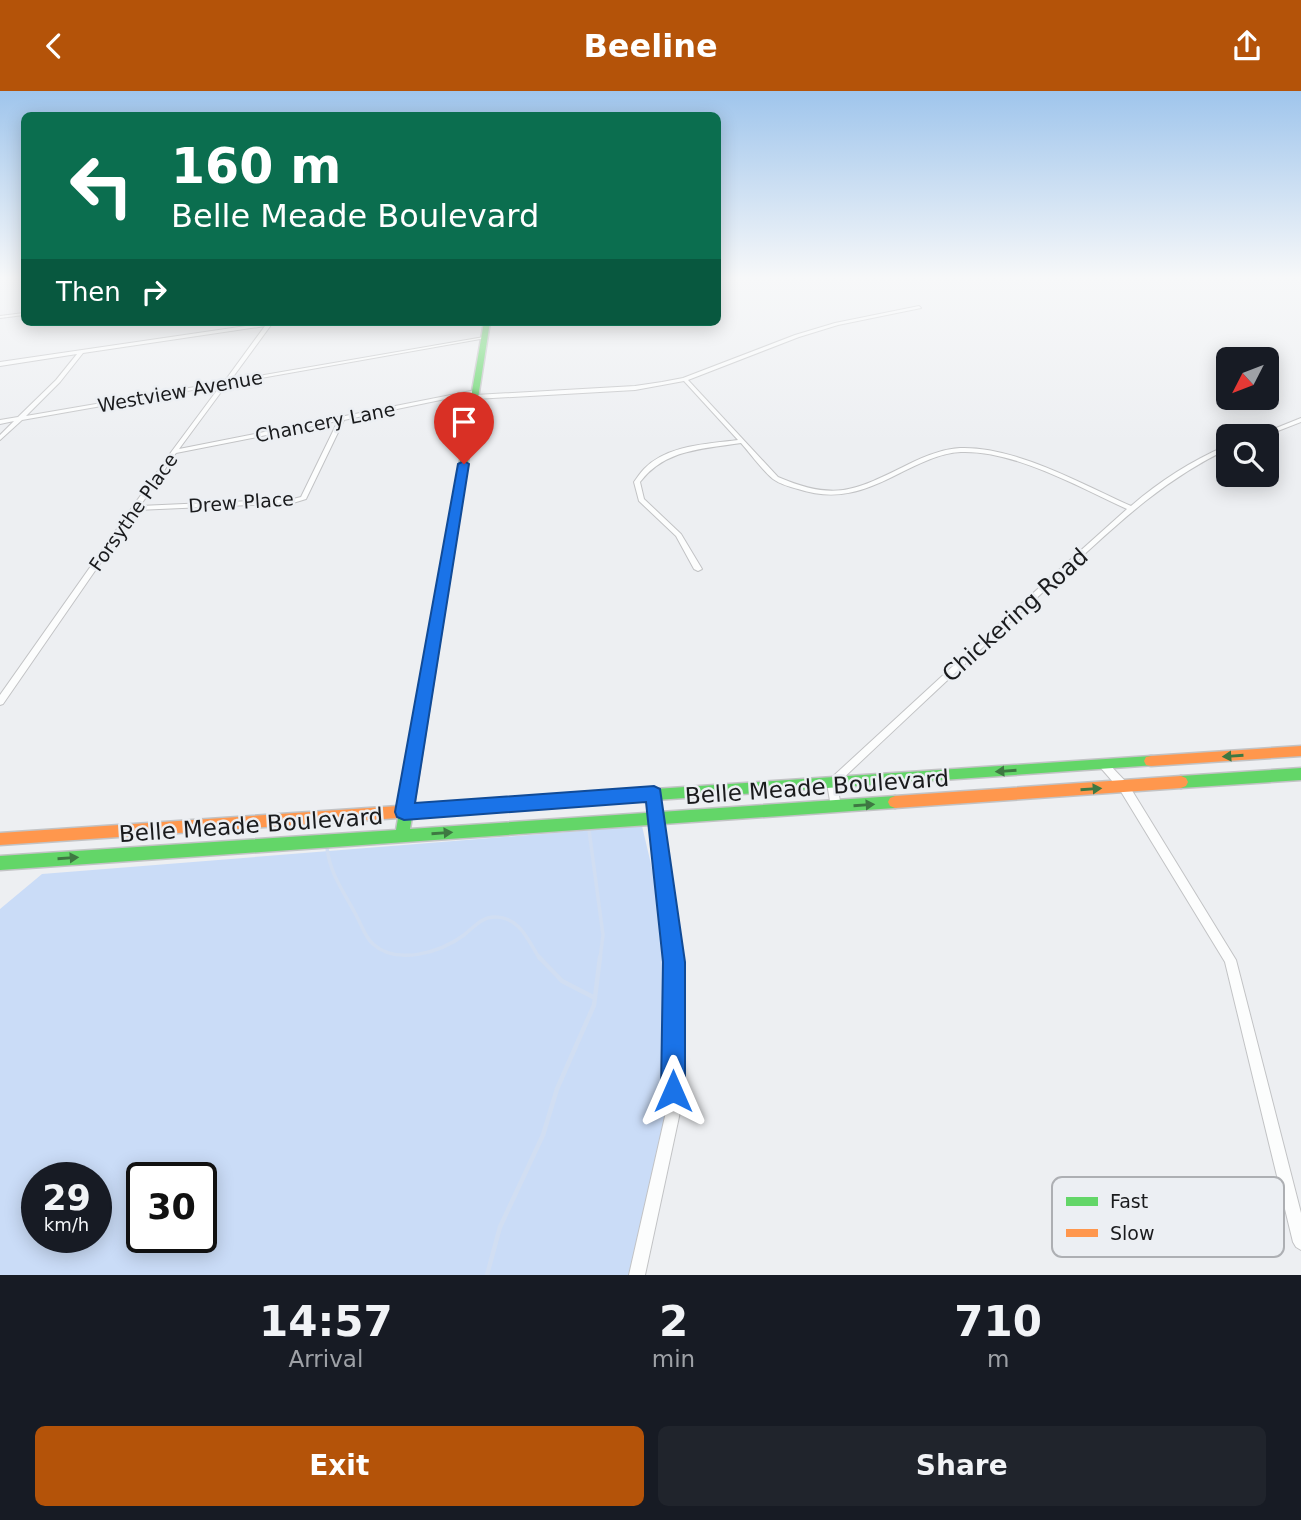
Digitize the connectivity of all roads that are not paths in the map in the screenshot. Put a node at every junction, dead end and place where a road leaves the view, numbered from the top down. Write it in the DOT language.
graph roads {
  1 [pos="214,332"];
  2 [pos="263,332"];
  3 [pos="485,332"];
  4 [pos="810,332"];
  5 [pos="484,338"];
  6 [pos="81,352"];
  7 [pos="0,364"];
  8 [pos="685,379"];
  9 [pos="224,383"];
  10 [pos="475,395"];
  11 [pos="20,419"];
  12 [pos="342,419"];
  13 [pos="1301,420"];
  14 [pos="0,422"];
  15 [pos="1279,428"];
  16 [pos="0,438"];
  17 [pos="742,441"];
  18 [pos="174,452"];
  19 [pos="1216,453"];
  20 [pos="136,508"];
  21 [pos="1132,509"];
  22 [pos="698,569"];
  23 [pos="0,702"];
  24 [pos="1301,751"];
  25 [pos="1103,764"];
  26 [pos="1301,774"];
  27 [pos="832,783"];
  28 [pos="1124,787"];
  29 [pos="654,794"];
  30 [pos="836,807"];
  31 [pos="404,812"];
  32 [pos="656,819"];
  33 [pos="402,835"];
  34 [pos="0,839"];
  35 [pos="0,863"];
  36 [pos="1301,1242"];
  37 [pos="638,1275"];
  1 -- 6 [label="street"];
  2 -- 9 [label="street, Forsythe Place"];
  3 -- 5 [label="street"];
  4 -- 8 [label="street, Chancery Lane"];
  5 -- 9 [label="street, Westview Avenue"];
  5 -- 10 [label="street"];
  6 -- 7 [label="street"];
  6 -- 11 [label="street"];
  8 -- 10 [label="street, Chancery Lane"];
  8 -- 17 [label="street"];
  9 -- 11 [label="street, Westview Avenue"];
  9 -- 18 [label="street, Forsythe Place"];
  10 -- 12 [label="street, Chancery Lane"];
  10 -- 31 [label="street"];
  11 -- 14 [label="street, Westview Avenue"];
  11 -- 16 [label="street"];
  12 -- 18 [label="street, Chancery Lane"];
  12 -- 20 [label="street, Drew Place"];
  13 -- 15 [label="street"];
  17 -- 21 [label="street"];
  17 -- 22 [label="street"];
  18 -- 20 [label="street, Forsythe Place"];
  19 -- 21 [label="street, Chickering Road"];
  20 -- 23 [label="street, Forsythe Place"];
  21 -- 27 [label="street, Chickering Road"];
  24 -- 25 [label="street, Belle Meade Boulevard, one-way"];
  25 -- 27 [label="street, Belle Meade Boulevard, one-way"];
  25 -- 28 [label="street"];
  26 -- 28 [label="street, Belle Meade Boulevard"];
  27 -- 29 [label="street, Belle Meade Boulevard"];
  27 -- 30 [label="street"];
  30 -- 28 [label="street, Belle Meade Boulevard, one-way"];
  28 -- 36 [label="street"];
  29 -- 31 [label="street, Belle Meade Boulevard"];
  29 -- 32 [label="street"];
  30 -- 32 [label="street, Belle Meade Boulevard"];
  31 -- 33 [label="street"];
  31 -- 34 [label="street, Belle Meade Boulevard"];
  33 -- 32 [label="street, Belle Meade Boulevard, one-way"];
  32 -- 37 [label="street"];
  35 -- 33 [label="street, Belle Meade Boulevard, one-way"];
}
